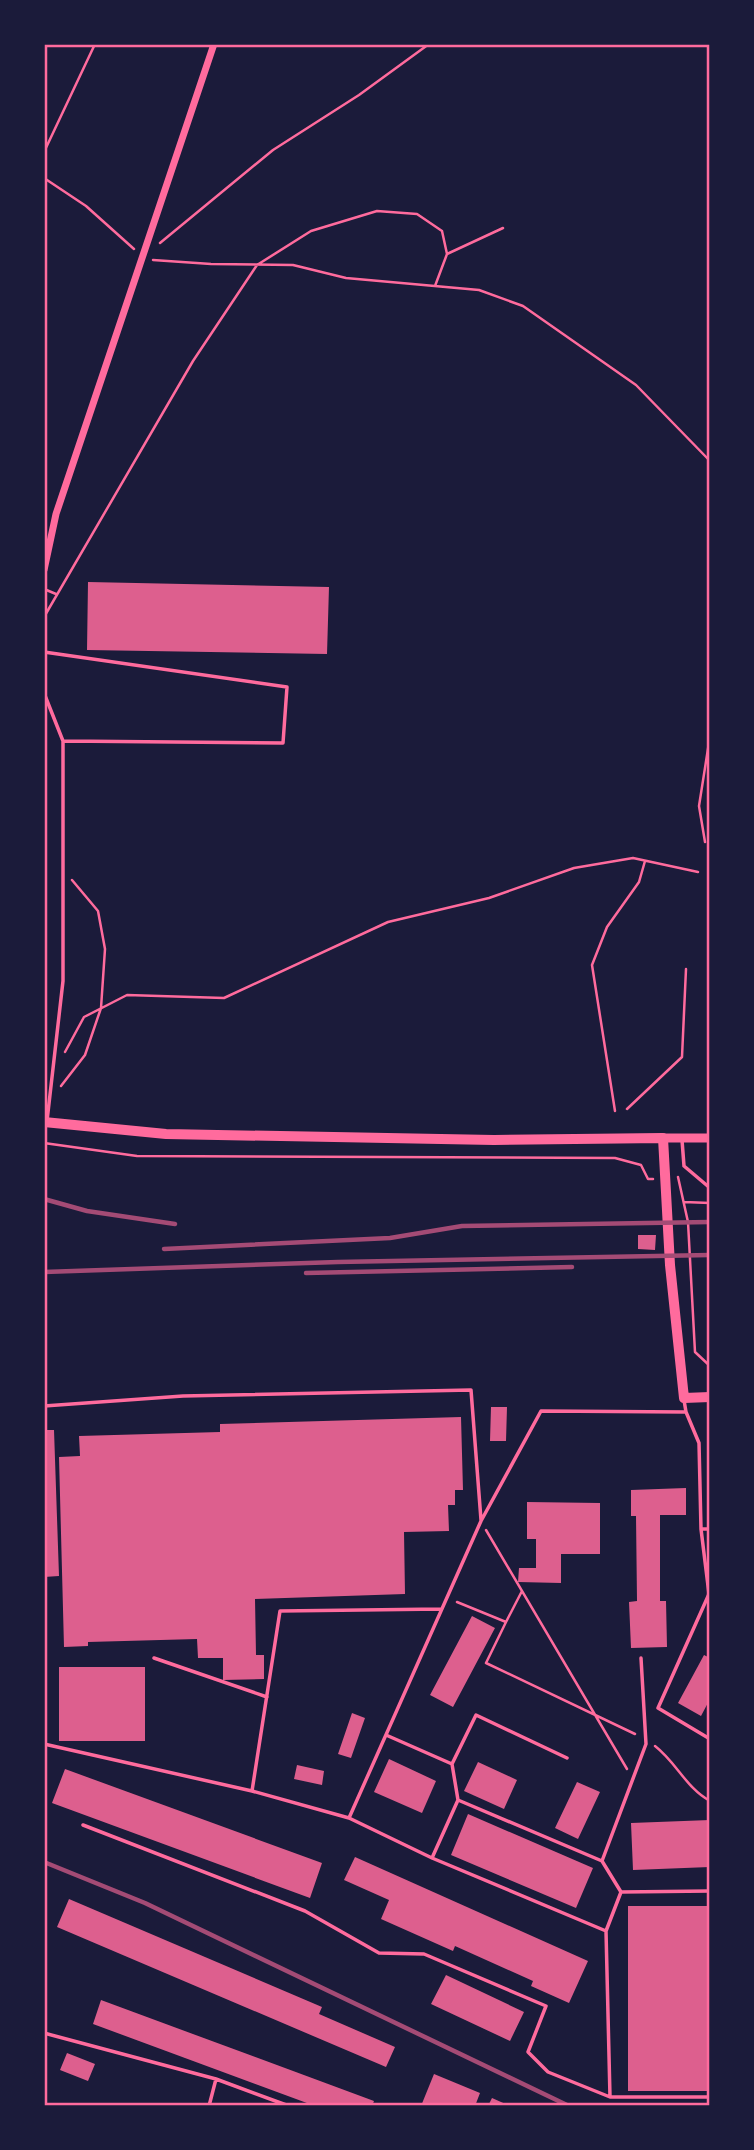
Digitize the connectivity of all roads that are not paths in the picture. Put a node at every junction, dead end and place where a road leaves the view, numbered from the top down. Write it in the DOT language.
graph roads {
  1 [pos="214,44"];
  2 [pos="44,570"];
  3 [pos="44,652"];
  4 [pos="44,693"];
  5 [pos="63,741"];
  6 [pos="45,1122"];
  7 [pos="663,1138"];
  8 [pos="682,1138"];
  9 [pos="710,1138"];
  10 [pos="710,1188"];
  11 [pos="710,1397"];
  12 [pos="684,1398"];
  13 [pos="44,1406"];
  14 [pos="686,1412"];
  15 [pos="481,1521"];
  16 [pos="702,1529"];
  17 [pos="710,1529"];
  18 [pos="442,1609"];
  19 [pos="154,1658"];
  20 [pos="641,1658"];
  21 [pos="267,1697"];
  22 [pos="386,1735"];
  23 [pos="710,1739"];
  24 [pos="44,1744"];
  25 [pos="567,1758"];
  26 [pos="452,1764"];
  27 [pos="252,1791"];
  28 [pos="458,1800"];
  29 [pos="349,1818"];
  30 [pos="83,1825"];
  31 [pos="432,1858"];
  32 [pos="602,1861"];
  33 [pos="710,1891"];
  34 [pos="621,1892"];
  35 [pos="606,1931"];
  36 [pos="44,2033"];
  37 [pos="216,2079"];
  38 [pos="610,2097"];
  39 [pos="710,2097"];
  40 [pos="209,2106"];
  41 [pos="289,2106"];
  1 -- 2 [label="street"];
  3 -- 5 [label="lane"];
  4 -- 5 [label="lane"];
  5 -- 6 [label="lane"];
  6 -- 7 [label="main road"];
  7 -- 8 [label="street"];
  7 -- 12 [label="main road"];
  8 -- 9 [label="street"];
  8 -- 10 [label="lane"];
  11 -- 12 [label="main road"];
  12 -- 14 [label="lane"];
  13 -- 15 [label="lane"];
  14 -- 15 [label="lane"];
  14 -- 16 [label="lane"];
  15 -- 18 [label="lane"];
  16 -- 17 [label="lane"];
  16 -- 23 [label="lane"];
  18 -- 21 [label="lane"];
  18 -- 22 [label="lane"];
  19 -- 21 [label="lane"];
  20 -- 32 [label="lane"];
  21 -- 27 [label="lane"];
  22 -- 26 [label="lane"];
  22 -- 29 [label="lane"];
  24 -- 27 [label="lane"];
  25 -- 26 [label="lane"];
  26 -- 28 [label="lane"];
  27 -- 29 [label="lane"];
  28 -- 31 [label="lane"];
  28 -- 32 [label="lane"];
  29 -- 31 [label="lane"];
  30 -- 38 [label="lane"];
  31 -- 35 [label="lane"];
  32 -- 34 [label="lane"];
  33 -- 34 [label="lane"];
  34 -- 35 [label="lane"];
  35 -- 38 [label="lane"];
  36 -- 37 [label="lane"];
  37 -- 40 [label="lane"];
  37 -- 41 [label="lane"];
  38 -- 39 [label="lane"];
}
